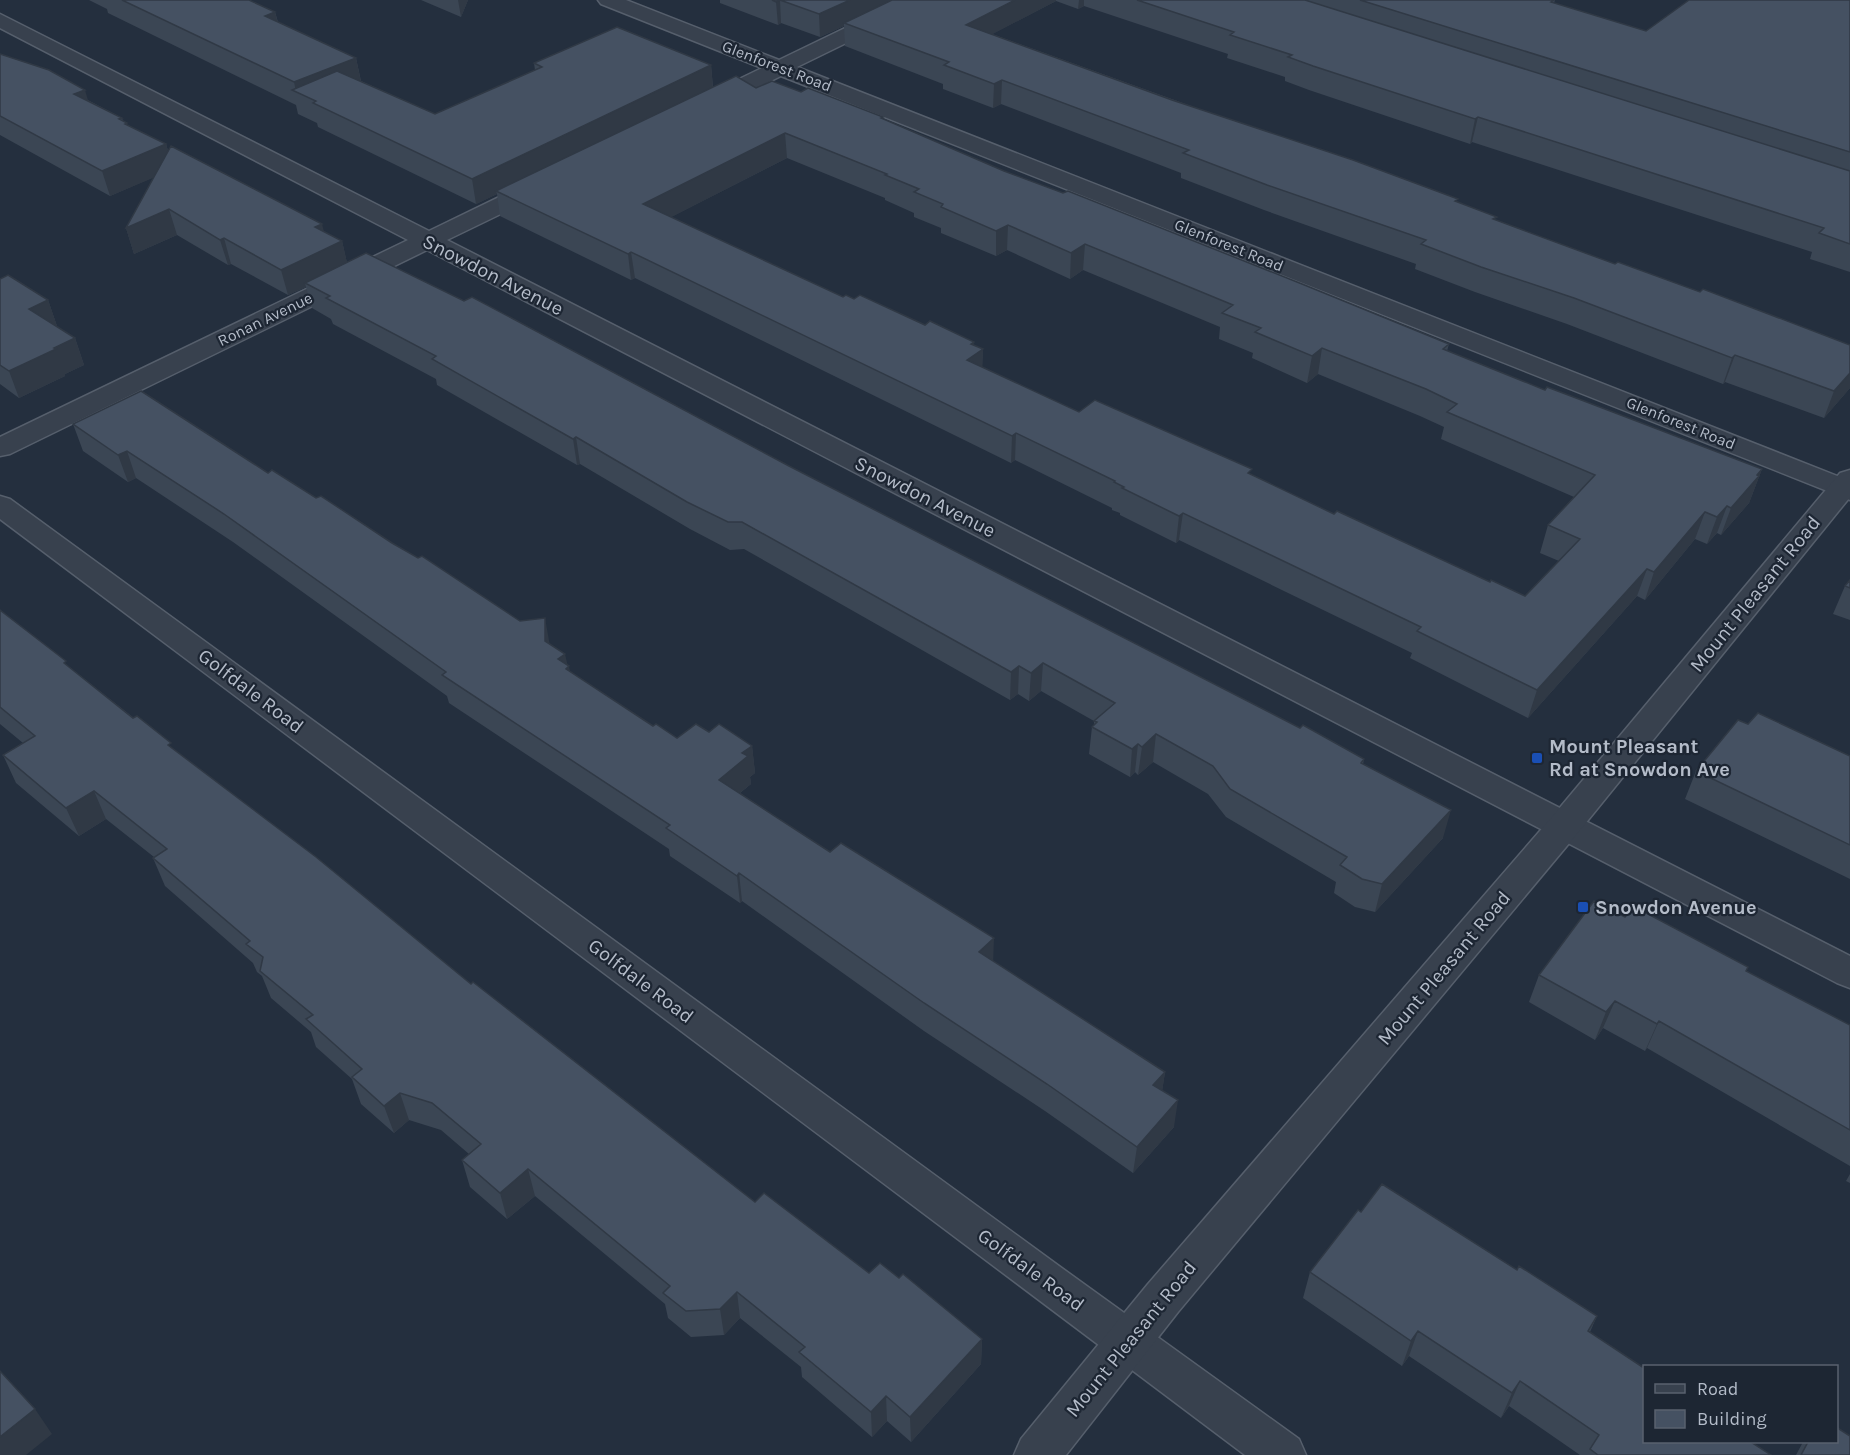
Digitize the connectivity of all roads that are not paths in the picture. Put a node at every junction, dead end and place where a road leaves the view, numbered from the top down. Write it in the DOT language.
graph roads {
  1 [pos="608,0"];
  2 [pos="919,0"];
  3 [pos="0,20"];
  4 [pos="781,68"];
  5 [pos="692,111"];
  6 [pos="563,174"];
  7 [pos="427,241"];
  8 [pos="0,448"];
  9 [pos="1848,486"];
  10 [pos="0,505"];
  11 [pos="1564,826"];
  12 [pos="1850,973"];
  13 [pos="1129,1342"];
  14 [pos="1037,1455"];
  15 [pos="1283,1455"];
  1 -- 4 [label="street, Glenforest Road"];
  2 -- 4 [label="street"];
  3 -- 7 [label="street, Snowdon Avenue"];
  4 -- 5 [label="street"];
  4 -- 9 [label="street, Glenforest Road"];
  6 -- 7 [label="street, Ronan Avenue"];
  7 -- 8 [label="street, Ronan Avenue"];
  7 -- 11 [label="street, Snowdon Avenue"];
  9 -- 11 [label="street, Mount Pleasant Road"];
  10 -- 13 [label="street, Golfdale Road"];
  11 -- 12 [label="street, Snowdon Avenue"];
  11 -- 13 [label="street, Mount Pleasant Road"];
  13 -- 14 [label="street, Mount Pleasant Road"];
  13 -- 15 [label="street, Golfdale Road"];
}
